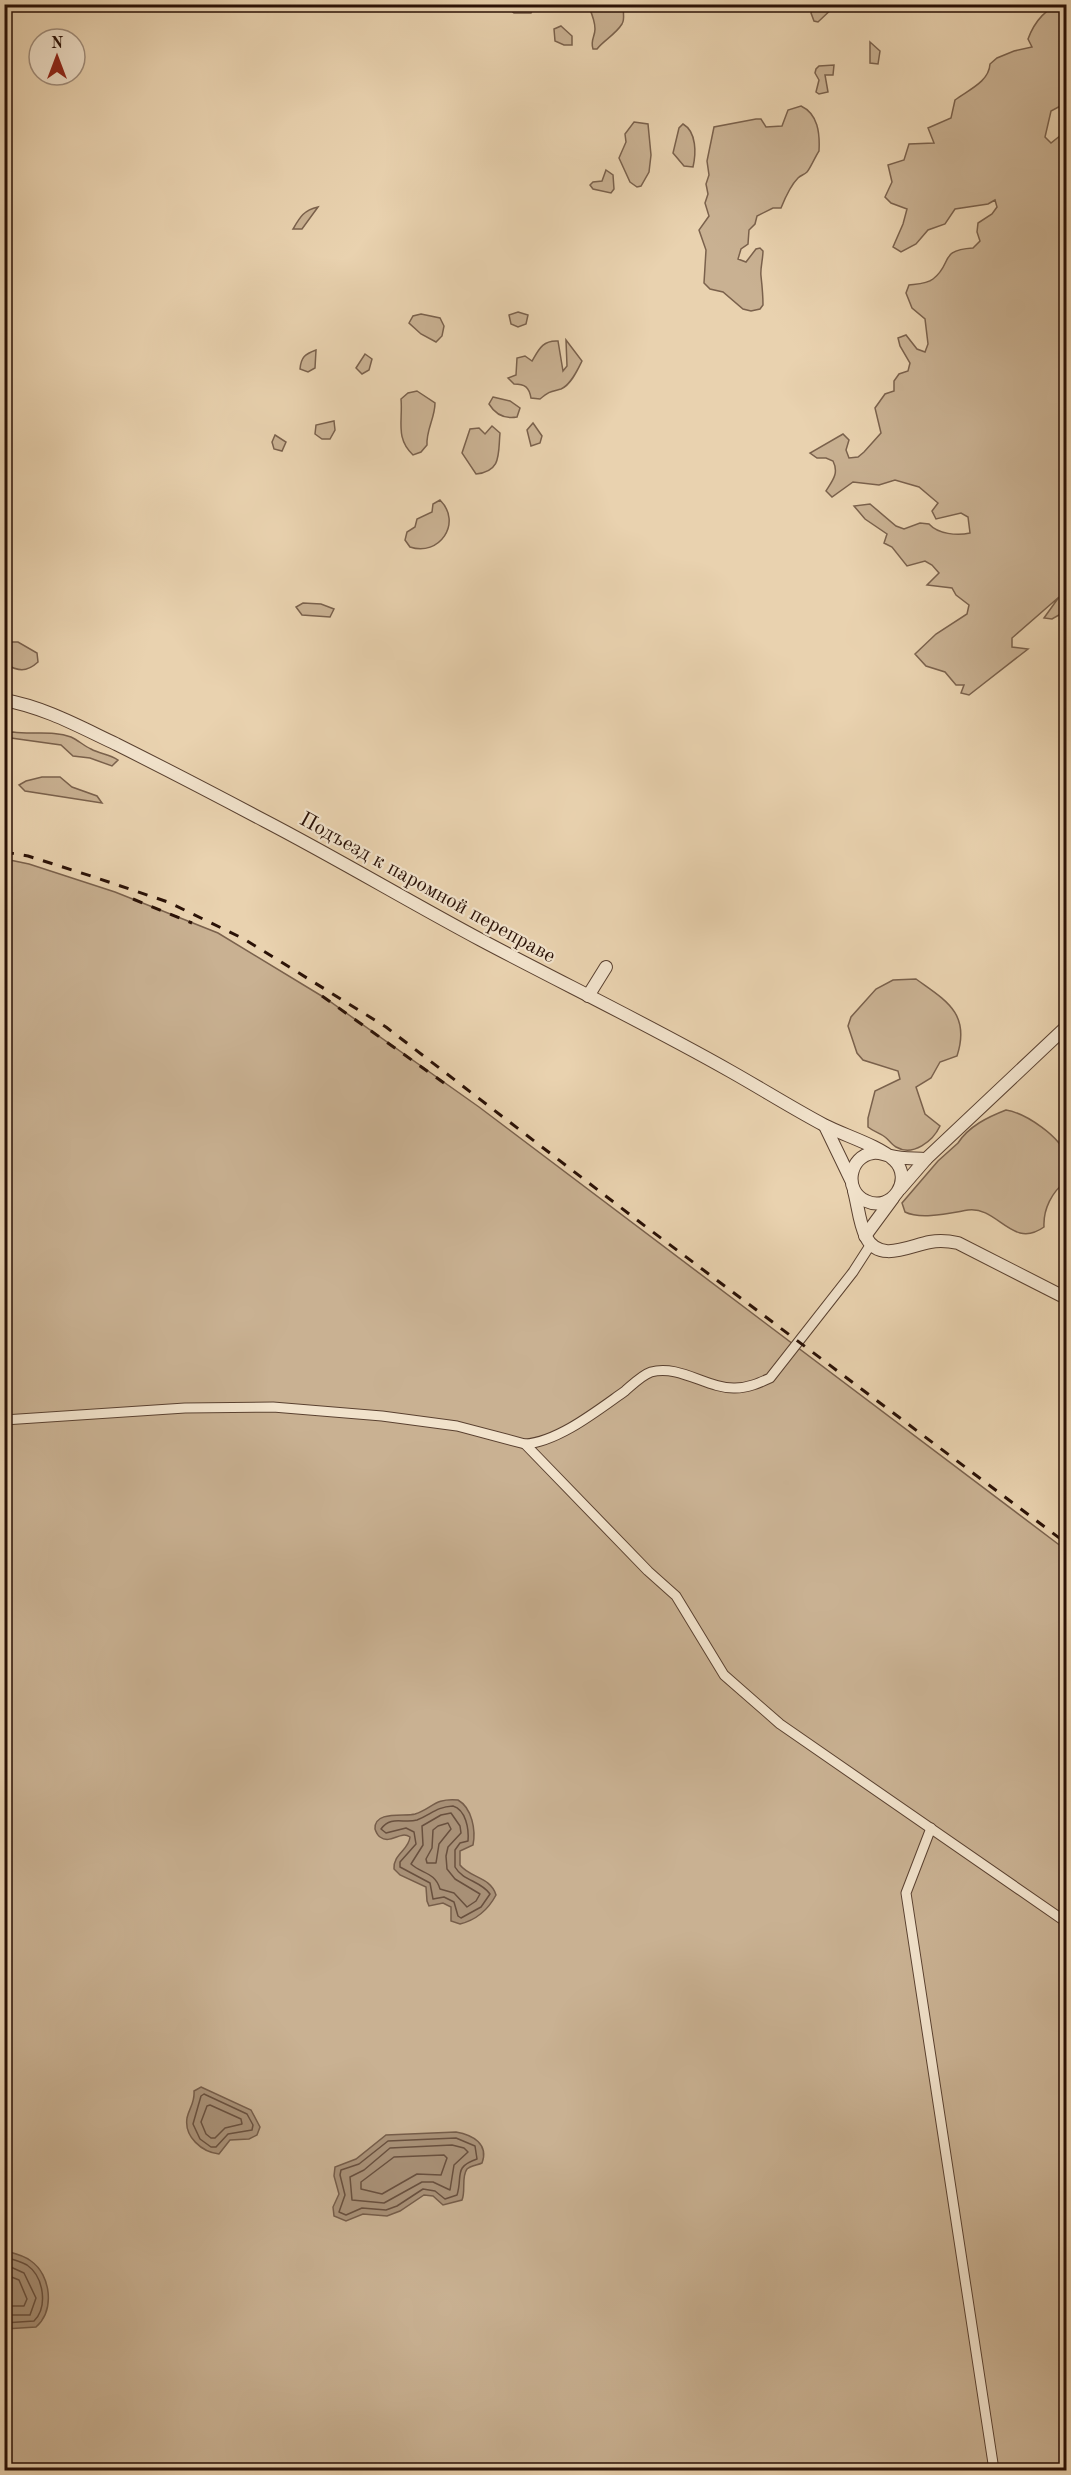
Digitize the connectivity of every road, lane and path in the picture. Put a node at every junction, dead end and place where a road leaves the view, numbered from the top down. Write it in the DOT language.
graph roads {
  1 [pos="4,700"];
  2 [pos="606,967"];
  3 [pos="588,996"];
  4 [pos="1066,1027"];
  5 [pos="825,1126"];
  6 [pos="890,1156"];
  7 [pos="926,1159"];
  8 [pos="852,1185"];
  9 [pos="897,1193"];
  10 [pos="868,1240"];
  11 [pos="1066,1298"];
  12 [pos="4,1420"];
  13 [pos="525,1443"];
  14 [pos="931,1828"];
  15 [pos="1066,1922"];
  16 [pos="994,2470"];
  1 -- 3 [label="street, Подъезд к паромной переправе"];
  2 -- 3 [label="street"];
  3 -- 5 [label="street, Подъезд к паромной переправе"];
  4 -- 7 [label="street"];
  5 -- 6 [label="street, Подъезд к паромной переправе"];
  5 -- 8 [label="street"];
  6 -- 7 [label="street"];
  6 -- 8 [label="street"];
  6 -- 9 [label="street"];
  7 -- 9 [label="street"];
  8 -- 9 [label="street"];
  8 -- 10 [label="street"];
  9 -- 10 [label="street"];
  10 -- 11 [label="street"];
  10 -- 13 [label="street"];
  12 -- 13 [label="street"];
  13 -- 14 [label="street"];
  14 -- 15 [label="street"];
  14 -- 16 [label="street"];
}
